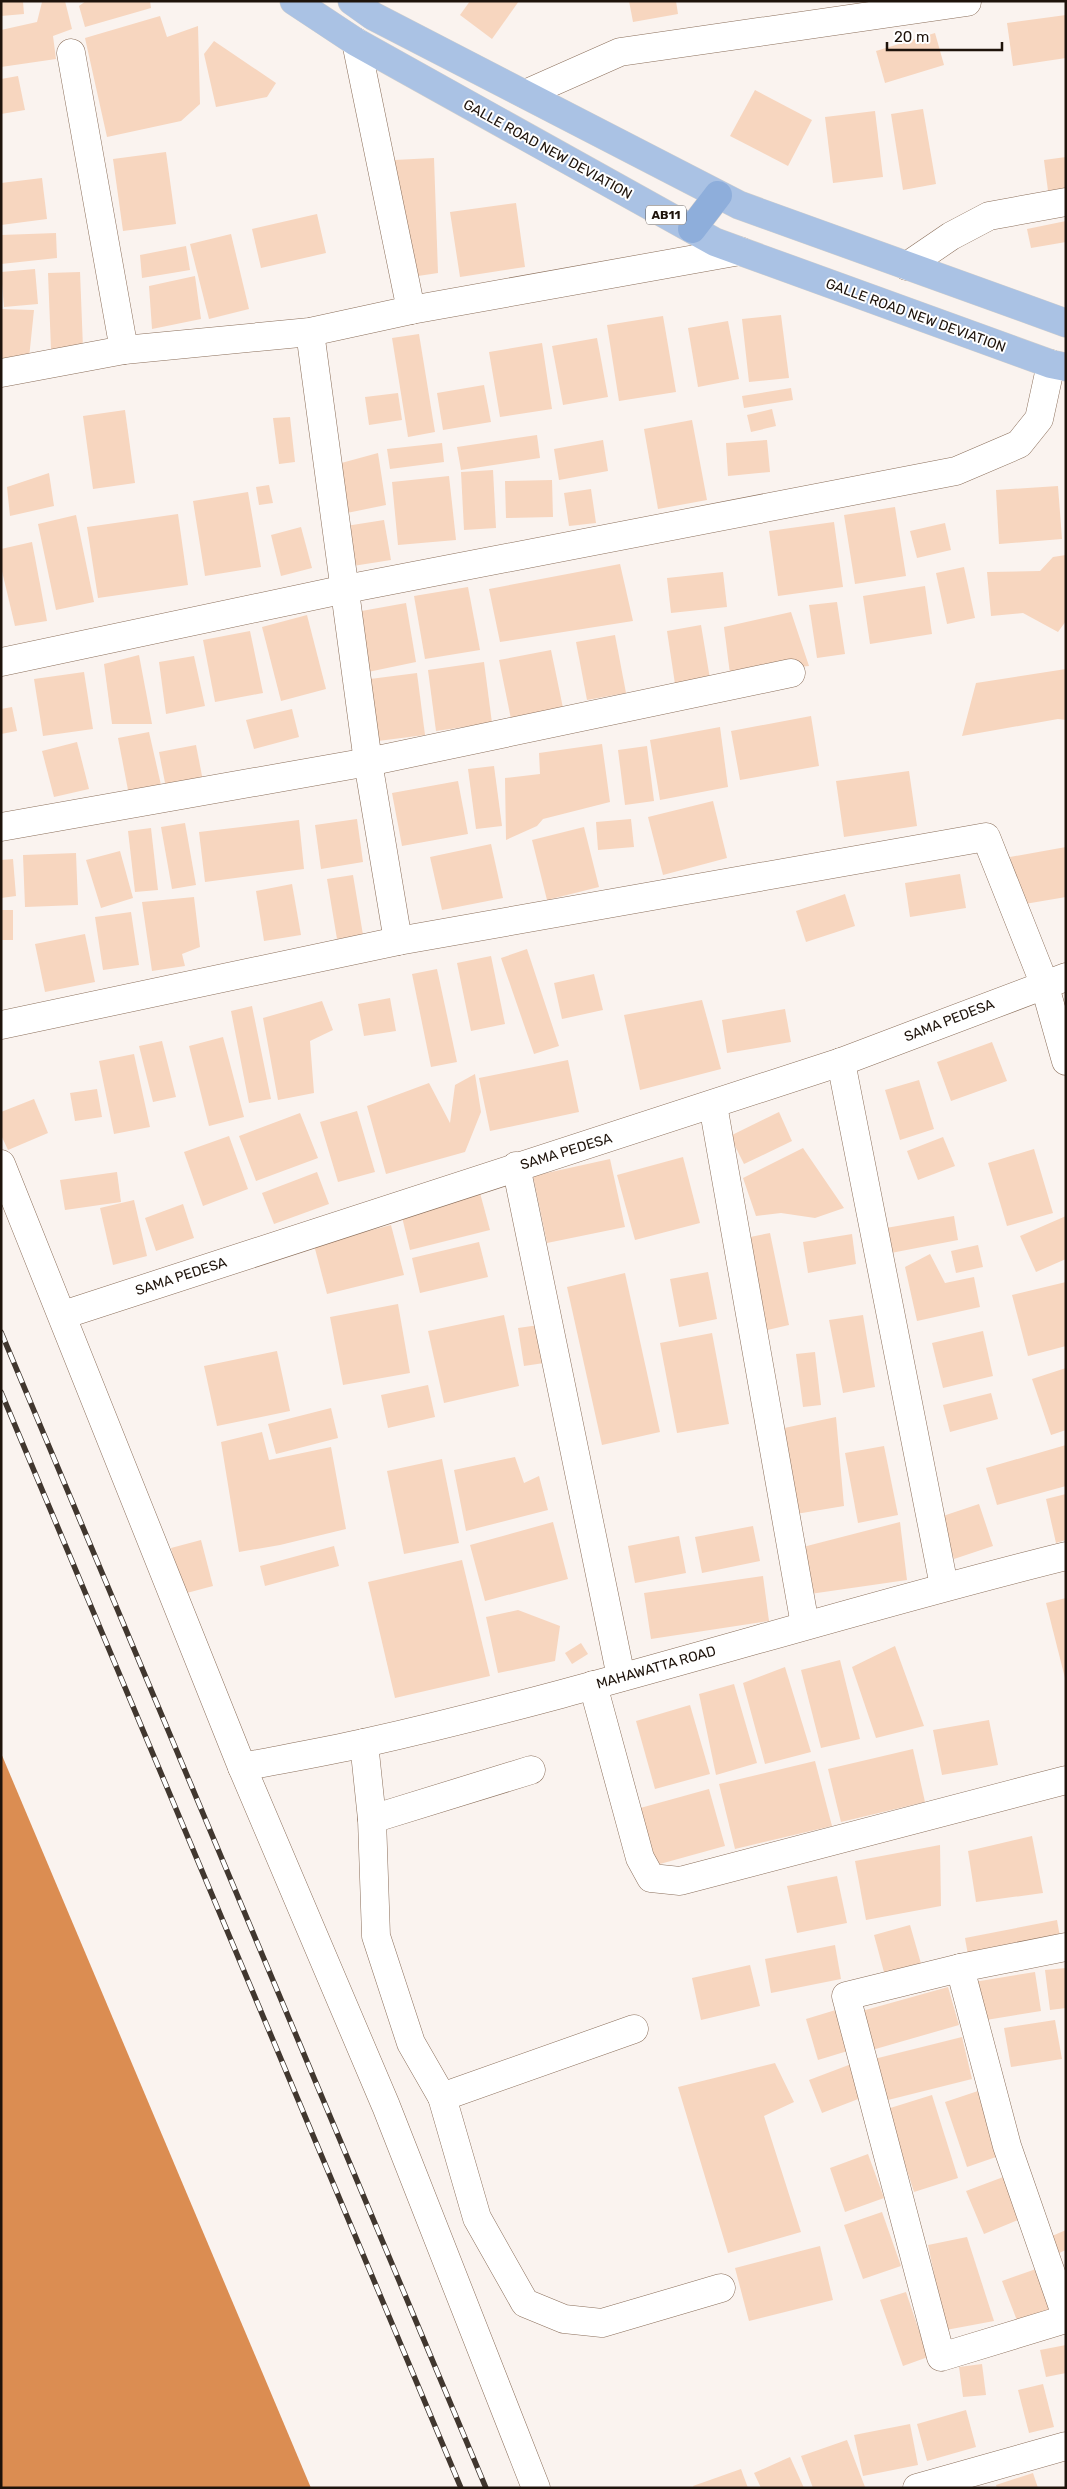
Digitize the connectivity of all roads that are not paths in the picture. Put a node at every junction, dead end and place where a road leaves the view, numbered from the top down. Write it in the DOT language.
graph roads {
  1 [pos="294,1"];
  2 [pos="352,1"];
  3 [pos="967,2"];
  4 [pos="356,42"];
  5 [pos="72,53"];
  6 [pos="525,94"];
  7 [pos="718,195"];
  8 [pos="1066,202"];
  9 [pos="692,229"];
  10 [pos="740,251"];
  11 [pos="907,266"];
  12 [pos="410,310"];
  13 [pos="1066,323"];
  14 [pos="310,332"];
  15 [pos="124,350"];
  16 [pos="1058,365"];
  17 [pos="1,373"];
  18 [pos="346,588"];
  19 [pos="1,662"];
  20 [pos="791,673"];
  21 [pos="368,762"];
  22 [pos="1,828"];
  23 [pos="398,941"];
  24 [pos="1055,980"];
  25 [pos="1,1025"];
  26 [pos="1066,1061"];
  27 [pos="841,1062"];
  28 [pos="713,1105"];
  29 [pos="1,1164"];
  30 [pos="516,1166"];
  31 [pos="63,1315"];
  32 [pos="1066,1556"];
  33 [pos="944,1586"];
  34 [pos="805,1625"];
  35 [pos="621,1677"];
  36 [pos="593,1685"];
  37 [pos="364,1743"];
  38 [pos="242,1767"];
  39 [pos="531,1770"];
  40 [pos="1066,1780"];
  41 [pos="372,1819"];
  42 [pos="1066,1947"];
  43 [pos="960,1968"];
  44 [pos="634,2029"];
  45 [pos="442,2097"];
  46 [pos="721,2288"];
  47 [pos="1066,2317"];
  48 [pos="1066,2446"];
  49 [pos="536,2488"];
  50 [pos="917,2488"];
  1 -- 4 [label="main road, GALLE ROAD NEW DEVIATION / AB11"];
  2 -- 6 [label="main road"];
  3 -- 6 [label="street"];
  4 -- 9 [label="main road, GALLE ROAD NEW DEVIATION / AB11"];
  4 -- 12 [label="street"];
  5 -- 15 [label="street"];
  6 -- 7 [label="main road"];
  7 -- 9 [label="highway"];
  7 -- 11 [label="main road"];
  8 -- 11 [label="street"];
  9 -- 10 [label="main road, GALLE ROAD NEW DEVIATION / AB11"];
  10 -- 12 [label="street"];
  10 -- 16 [label="main road, GALLE ROAD NEW DEVIATION / AB11"];
  11 -- 13 [label="main road"];
  12 -- 14 [label="street"];
  14 -- 15 [label="street"];
  14 -- 18 [label="street"];
  15 -- 17 [label="street"];
  16 -- 18 [label="street"];
  18 -- 19 [label="street"];
  18 -- 21 [label="street"];
  20 -- 21 [label="street"];
  21 -- 22 [label="street"];
  21 -- 23 [label="street"];
  23 -- 24 [label="street"];
  23 -- 25 [label="street"];
  24 -- 26 [label="street"];
  24 -- 27 [label="street, SAMA PEDESA"];
  27 -- 28 [label="street, SAMA PEDESA"];
  27 -- 33 [label="street"];
  28 -- 30 [label="street, SAMA PEDESA"];
  28 -- 34 [label="street"];
  29 -- 31 [label="street"];
  30 -- 31 [label="street, SAMA PEDESA"];
  30 -- 35 [label="street"];
  31 -- 38 [label="street"];
  32 -- 33 [label="street, MAHAWATTA ROAD"];
  33 -- 34 [label="street, MAHAWATTA ROAD"];
  34 -- 35 [label="street, MAHAWATTA ROAD"];
  35 -- 36 [label="street, MAHAWATTA ROAD"];
  36 -- 37 [label="street, MAHAWATTA ROAD"];
  36 -- 40 [label="street"];
  37 -- 38 [label="street, MAHAWATTA ROAD"];
  37 -- 41 [label="street"];
  38 -- 49 [label="street"];
  39 -- 41 [label="street"];
  41 -- 45 [label="street"];
  42 -- 43 [label="street"];
  43 -- 47 [label="street"];
  43 -- 47 [label="street"];
  44 -- 45 [label="street"];
  45 -- 46 [label="street"];
  48 -- 50 [label="street"];
}
